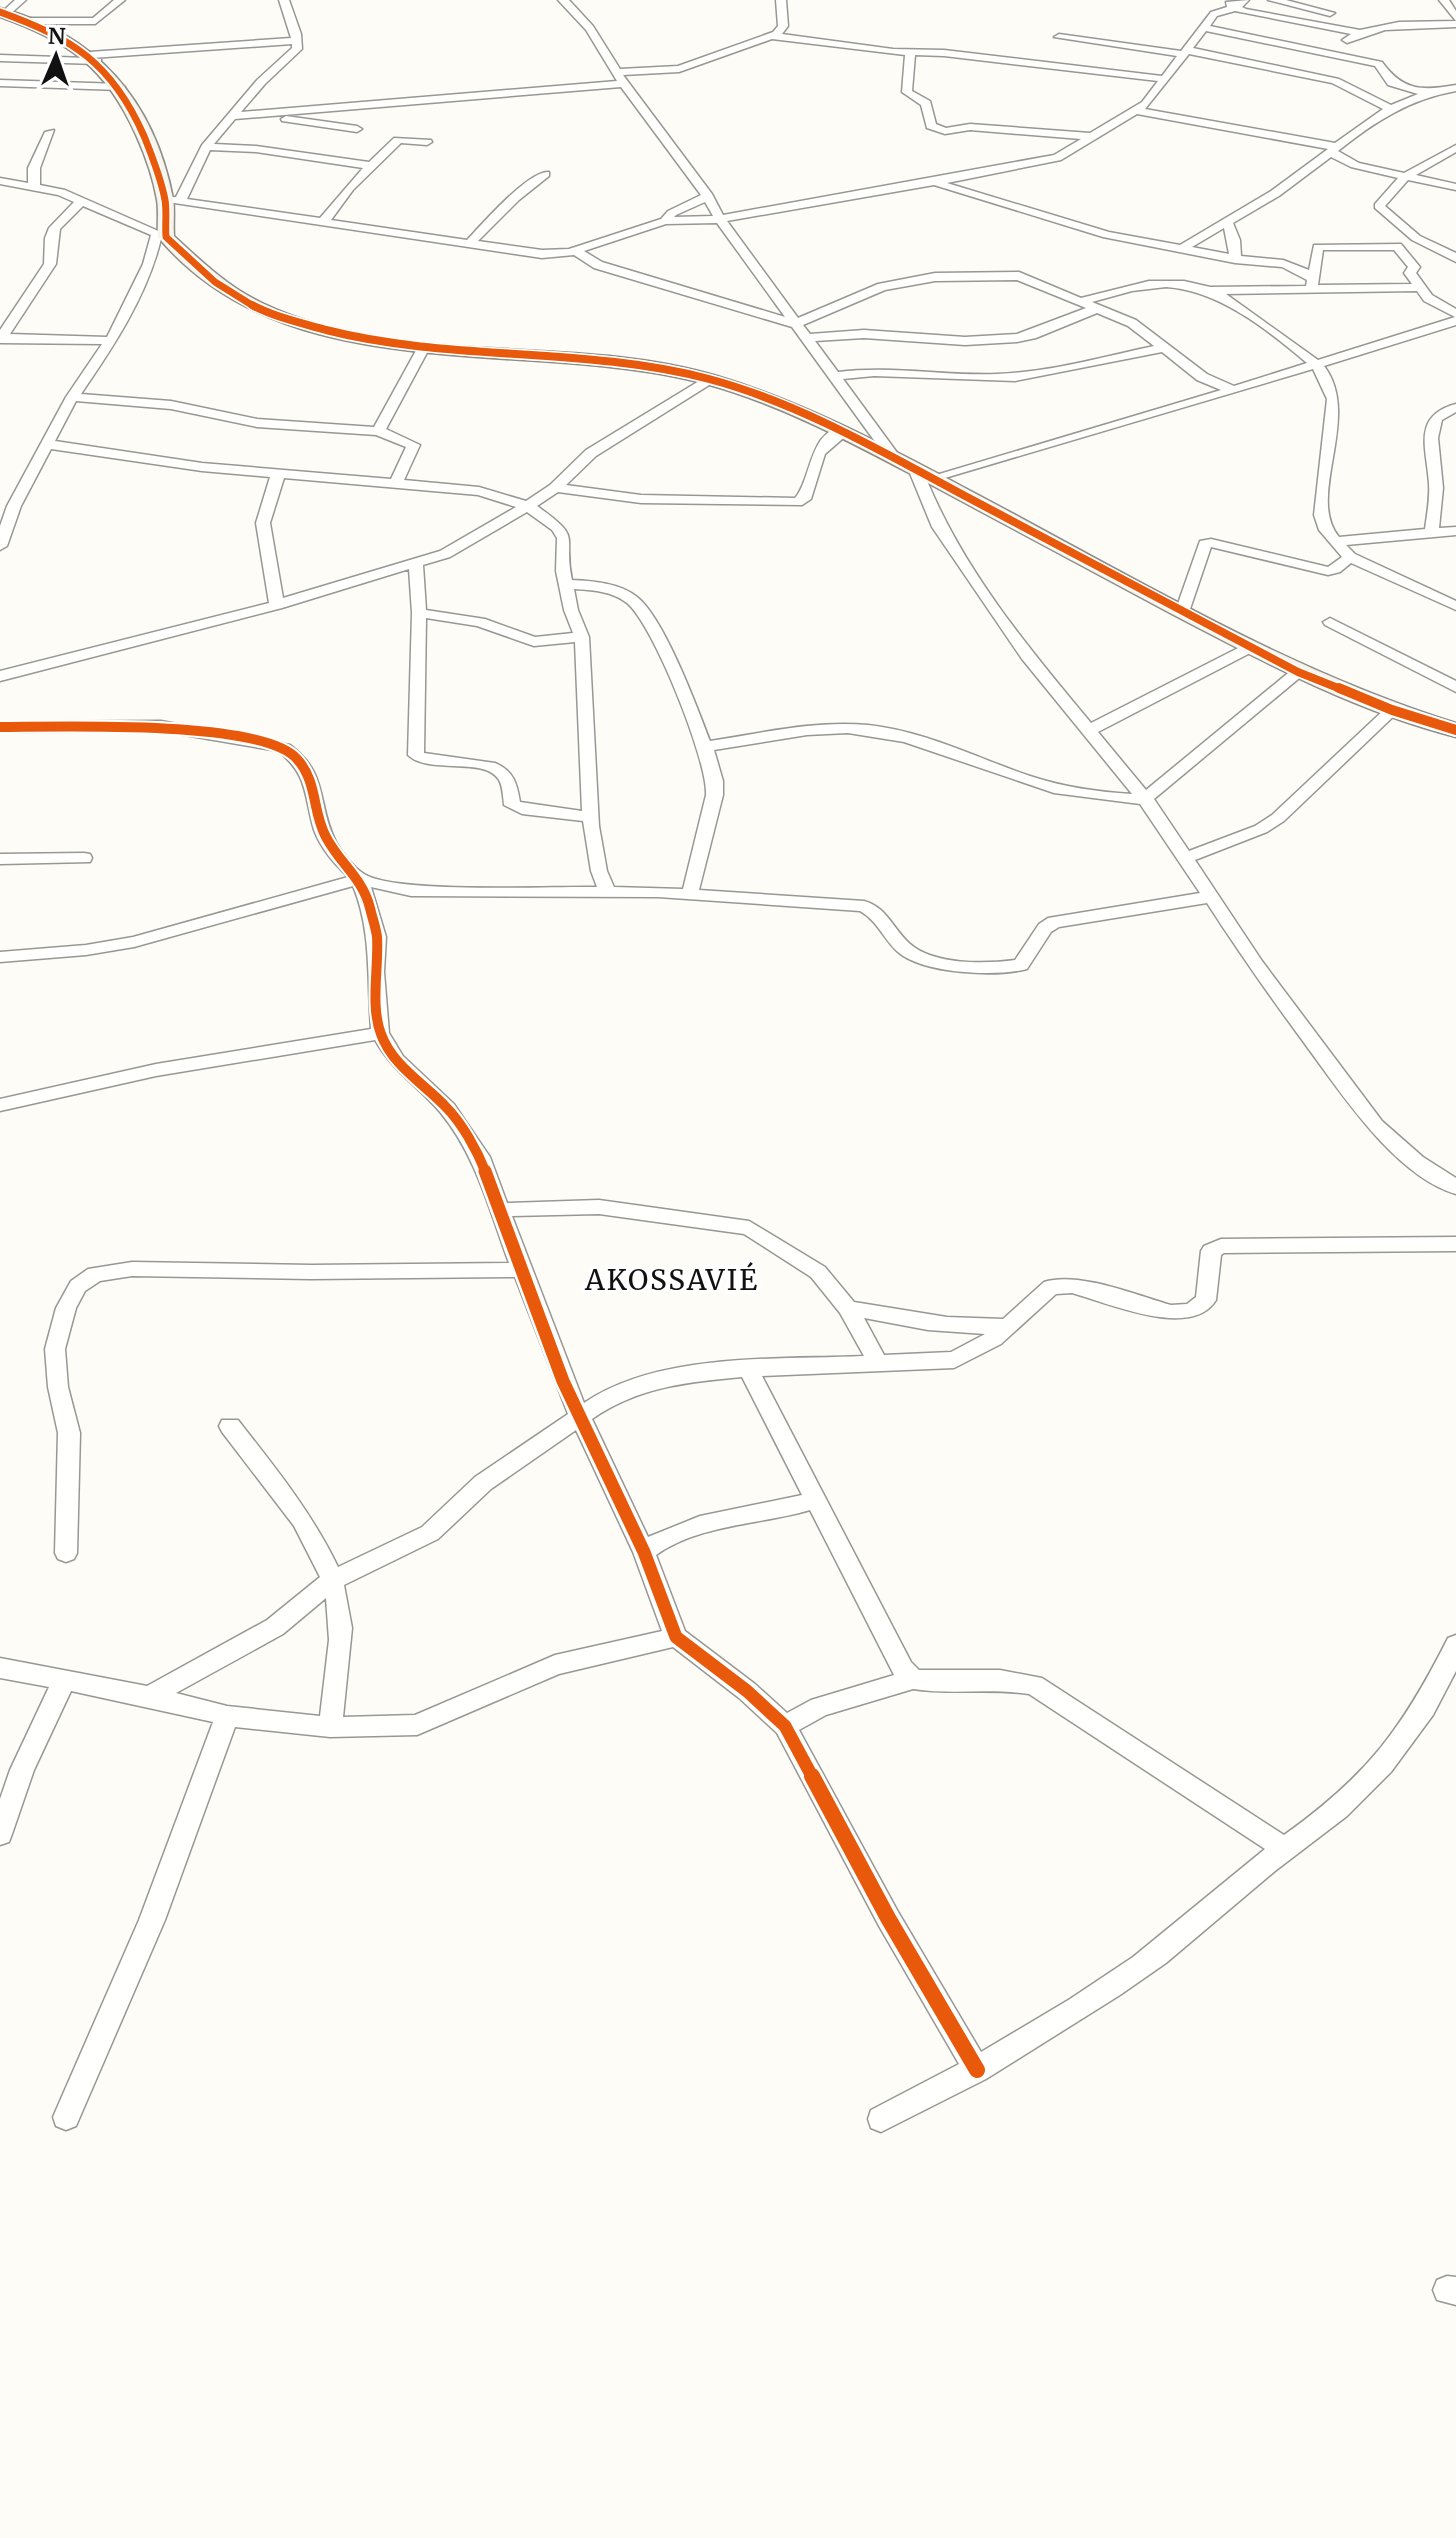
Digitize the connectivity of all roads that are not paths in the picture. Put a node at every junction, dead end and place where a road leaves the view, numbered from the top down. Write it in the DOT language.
graph roads {
  1 [pos="21,0"];
  2 [pos="120,0"];
  3 [pos="284,0"];
  4 [pos="563,0"];
  5 [pos="781,0"];
  6 [pos="1222,0"];
  7 [pos="1244,0"];
  8 [pos="1273,0"];
  9 [pos="1444,0"];
  10 [pos="1234,8"];
  11 [pos="2,13"];
  12 [pos="1330,13"];
  13 [pos="1456,18"];
  14 [pos="25,21"];
  15 [pos="1456,24"];
  16 [pos="1202,27"];
  17 [pos="1358,32"];
  18 [pos="772,36"];
  19 [pos="1059,37"];
  20 [pos="297,41"];
  21 [pos="910,52"];
  22 [pos="1184,52"];
  23 [pos="1328,53"];
  24 [pos="0,58"];
  25 [pos="93,58"];
  26 [pos="617,72"];
  27 [pos="1163,79"];
  28 [pos="0,83"];
  29 [pos="624,84"];
  30 [pos="120,87"];
  31 [pos="1456,88"];
  32 [pos="1427,93"];
  33 [pos="1389,108"];
  34 [pos="1138,111"];
  35 [pos="270,114"];
  36 [pos="234,116"];
  37 [pos="357,129"];
  38 [pos="50,132"];
  39 [pos="1089,136"];
  40 [pos="427,142"];
  41 [pos="206,147"];
  42 [pos="1456,148"];
  43 [pos="1335,150"];
  44 [pos="373,166"];
  45 [pos="545,174"];
  46 [pos="1406,176"];
  47 [pos="0,181"];
  48 [pos="935,182"];
  49 [pos="34,185"];
  50 [pos="1456,187"];
  51 [pos="708,196"];
  52 [pos="172,200"];
  53 [pos="81,201"];
  54 [pos="720,219"];
  55 [pos="1226,220"];
  56 [pos="665,221"];
  57 [pos="323,222"];
  58 [pos="161,235"];
  59 [pos="470,243"];
  60 [pos="1183,248"];
  61 [pos="576,251"];
  62 [pos="1235,259"];
  63 [pos="1456,260"];
  64 [pos="1426,265"];
  65 [pos="1312,283"];
  66 [pos="1418,287"];
  67 [pos="1207,291"];
  68 [pos="1083,301"];
  69 [pos="1098,308"];
  70 [pos="1454,319"];
  71 [pos="795,324"];
  72 [pos="1,337"];
  73 [pos="806,338"];
  74 [pos="1456,338"];
  75 [pos="111,341"];
  76 [pos="424,347"];
  77 [pos="1163,348"];
  78 [pos="1317,363"];
  79 [pos="834,376"];
  80 [pos="709,379"];
  81 [pos="1233,390"];
  82 [pos="72,397"];
  83 [pos="1456,408"];
  84 [pos="378,431"];
  85 [pos="843,431"];
  86 [pos="49,444"];
  87 [pos="100,453"];
  88 [pos="894,458"];
  89 [pos="36,468"];
  90 [pos="278,474"];
  91 [pos="923,476"];
  92 [pos="397,482"];
  93 [pos="555,488"];
  94 [pos="528,506"];
  95 [pos="4,520"];
  96 [pos="1456,531"];
  97 [pos="1432,532"];
  98 [pos="0,546"];
  99 [pos="1339,546"];
  100 [pos="1350,557"];
  101 [pos="416,563"];
  102 [pos="566,584"];
  103 [pos="277,605"];
  104 [pos="1456,606"];
  105 [pos="1182,612"];
  106 [pos="419,613"];
  107 [pos="1330,622"];
  108 [pos="582,637"];
  109 [pos="1249,648"];
  110 [pos="1298,672"];
  111 [pos="0,676"];
  112 [pos="1456,687"];
  113 [pos="1392,710"];
  114 [pos="0,727"];
  115 [pos="1456,730"];
  116 [pos="1088,731"];
  117 [pos="706,746"];
  118 [pos="1144,799"];
  119 [pos="591,817"];
  120 [pos="84,858"];
  121 [pos="1185,858"];
  122 [pos="0,859"];
  123 [pos="359,879"];
  124 [pos="607,891"];
  125 [pos="690,894"];
  126 [pos="1211,897"];
  127 [pos="0,957"];
  128 [pos="380,1033"];
  129 [pos="0,1105"];
  130 [pos="1456,1187"];
  131 [pos="500,1210"];
  132 [pos="1456,1244"];
  133 [pos="520,1270"];
  134 [pos="848,1308"];
  135 [pos="1007,1326"];
  136 [pos="878,1363"];
  137 [pos="748,1369"];
  138 [pos="579,1417"];
  139 [pos="230,1426"];
  140 [pos="816,1500"];
  141 [pos="644,1552"];
  142 [pos="66,1553"];
  143 [pos="331,1581"];
  144 [pos="676,1637"];
  145 [pos="1456,1645"];
  146 [pos="0,1668"];
  147 [pos="65,1678"];
  148 [pos="913,1679"];
  149 [pos="149,1696"];
  150 [pos="227,1716"];
  151 [pos="785,1726"];
  152 [pos="330,1727"];
  153 [pos="0,1834"];
  154 [pos="1285,1849"];
  155 [pos="977,2070"];
  156 [pos="66,2117"];
  157 [pos="881,2119"];
  1 -- 11 [label="street"];
  2 -- 14 [label="street"];
  3 -- 20 [label="street"];
  4 -- 26 [label="street"];
  5 -- 18 [label="street"];
  6 -- 10 [label="street"];
  7 -- 10 [label="street"];
  8 -- 12 [label="street"];
  9 -- 13 [label="street"];
  10 -- 16 [label="street"];
  10 -- 17 [label="street"];
  11 -- 14 [label="street"];
  14 -- 25 [label="street"];
  15 -- 17 [label="street"];
  16 -- 22 [label="street"];
  16 -- 23 [label="street"];
  17 -- 23 [label="street"];
  18 -- 21 [label="street"];
  18 -- 26 [label="street"];
  19 -- 22 [label="street"];
  20 -- 25 [label="street"];
  20 -- 36 [label="street"];
  21 -- 27 [label="street"];
  21 -- 39 [label="street"];
  22 -- 27 [label="street"];
  22 -- 33 [label="street"];
  23 -- 32 [label="street"];
  24 -- 25 [label="street"];
  25 -- 30 [label="street"];
  26 -- 29 [label="street"];
  27 -- 34 [label="street"];
  28 -- 30 [label="street"];
  29 -- 35 [label="street"];
  29 -- 51 [label="street"];
  30 -- 52 [label="street"];
  31 -- 32 [label="street"];
  32 -- 33 [label="street"];
  33 -- 43 [label="street"];
  34 -- 39 [label="street"];
  34 -- 43 [label="street"];
  35 -- 36 [label="street"];
  35 -- 37 [label="street"];
  36 -- 41 [label="street"];
  38 -- 49 [label="street"];
  39 -- 48 [label="street"];
  40 -- 44 [label="street"];
  41 -- 44 [label="street"];
  41 -- 52 [label="street"];
  42 -- 46 [label="street"];
  43 -- 46 [label="street"];
  43 -- 55 [label="street"];
  44 -- 57 [label="street"];
  45 -- 59 [label="street"];
  46 -- 50 [label="street"];
  46 -- 63 [label="street"];
  47 -- 49 [label="street"];
  48 -- 54 [label="street"];
  48 -- 60 [label="street"];
  49 -- 53 [label="street"];
  51 -- 54 [label="street"];
  51 -- 56 [label="street"];
  52 -- 57 [label="street"];
  52 -- 58 [label="street"];
  53 -- 58 [label="street"];
  53 -- 72 [label="street"];
  54 -- 56 [label="street"];
  54 -- 71 [label="street"];
  55 -- 60 [label="street"];
  55 -- 62 [label="street"];
  56 -- 61 [label="street"];
  57 -- 59 [label="street"];
  58 -- 75 [label="street"];
  58 -- 76 [label="street"];
  59 -- 61 [label="street"];
  60 -- 62 [label="street"];
  61 -- 71 [label="street"];
  62 -- 65 [label="street"];
  63 -- 64 [label="street"];
  64 -- 65 [label="street"];
  64 -- 66 [label="street"];
  65 -- 66 [label="street"];
  65 -- 67 [label="street"];
  66 -- 70 [label="street"];
  67 -- 68 [label="street"];
  67 -- 78 [label="street"];
  68 -- 69 [label="street"];
  68 -- 71 [label="street"];
  69 -- 73 [label="street"];
  69 -- 77 [label="street"];
  70 -- 74 [label="street"];
  70 -- 78 [label="street"];
  71 -- 73 [label="street"];
  72 -- 75 [label="street"];
  73 -- 79 [label="street"];
  75 -- 82 [label="street"];
  76 -- 80 [label="street"];
  76 -- 84 [label="street"];
  77 -- 79 [label="street"];
  77 -- 81 [label="street"];
  78 -- 81 [label="street"];
  78 -- 99 [label="street"];
  79 -- 88 [label="street"];
  80 -- 85 [label="street"];
  80 -- 93 [label="street"];
  81 -- 91 [label="street"];
  82 -- 84 [label="street"];
  82 -- 86 [label="street"];
  83 -- 97 [label="street"];
  84 -- 92 [label="street"];
  85 -- 88 [label="street"];
  85 -- 93 [label="street"];
  86 -- 87 [label="street"];
  86 -- 89 [label="street"];
  87 -- 89 [label="street"];
  87 -- 90 [label="street"];
  88 -- 91 [label="street"];
  89 -- 95 [label="street"];
  90 -- 92 [label="street"];
  90 -- 103 [label="street"];
  91 -- 105 [label="street"];
  91 -- 116 [label="street"];
  92 -- 94 [label="street"];
  93 -- 94 [label="street"];
  94 -- 101 [label="street"];
  94 -- 102 [label="street"];
  95 -- 98 [label="street"];
  96 -- 97 [label="street"];
  97 -- 99 [label="street"];
  99 -- 100 [label="street"];
  100 -- 104 [label="street"];
  100 -- 105 [label="street"];
  101 -- 103 [label="street"];
  101 -- 106 [label="street"];
  102 -- 108 [label="street"];
  102 -- 117 [label="street"];
  103 -- 111 [label="street"];
  105 -- 109 [label="street"];
  106 -- 108 [label="street"];
  106 -- 119 [label="street"];
  107 -- 112 [label="street"];
  108 -- 119 [label="street"];
  109 -- 110 [label="street"];
  109 -- 116 [label="street"];
  110 -- 113 [label="street"];
  110 -- 118 [label="street"];
  113 -- 115 [label="street"];
  113 -- 121 [label="street"];
  114 -- 123 [label="street"];
  116 -- 118 [label="street"];
  117 -- 118 [label="street"];
  117 -- 125 [label="street"];
  118 -- 121 [label="street"];
  119 -- 124 [label="street"];
  120 -- 122 [label="street"];
  121 -- 126 [label="street"];
  123 -- 124 [label="street"];
  123 -- 127 [label="street"];
  123 -- 128 [label="street"];
  124 -- 125 [label="street"];
  125 -- 126 [label="street"];
  126 -- 130 [label="street"];
  128 -- 129 [label="street"];
  128 -- 131 [label="street"];
  131 -- 133 [label="street"];
  131 -- 134 [label="street"];
  132 -- 135 [label="street"];
  133 -- 138 [label="street"];
  133 -- 142 [label="street"];
  134 -- 135 [label="street"];
  134 -- 136 [label="street"];
  135 -- 136 [label="street"];
  136 -- 137 [label="street"];
  137 -- 138 [label="street"];
  137 -- 140 [label="street"];
  138 -- 141 [label="street"];
  138 -- 143 [label="street"];
  139 -- 143 [label="street"];
  140 -- 141 [label="street"];
  140 -- 148 [label="street"];
  141 -- 144 [label="street"];
  143 -- 149 [label="street"];
  143 -- 152 [label="street"];
  144 -- 151 [label="street"];
  144 -- 152 [label="street"];
  145 -- 154 [label="street"];
  146 -- 147 [label="street"];
  147 -- 149 [label="street"];
  147 -- 153 [label="street"];
  148 -- 151 [label="street"];
  148 -- 154 [label="street"];
  149 -- 150 [label="street"];
  150 -- 152 [label="street"];
  150 -- 156 [label="street"];
  151 -- 155 [label="street"];
  154 -- 155 [label="street"];
  155 -- 157 [label="street"];
}
